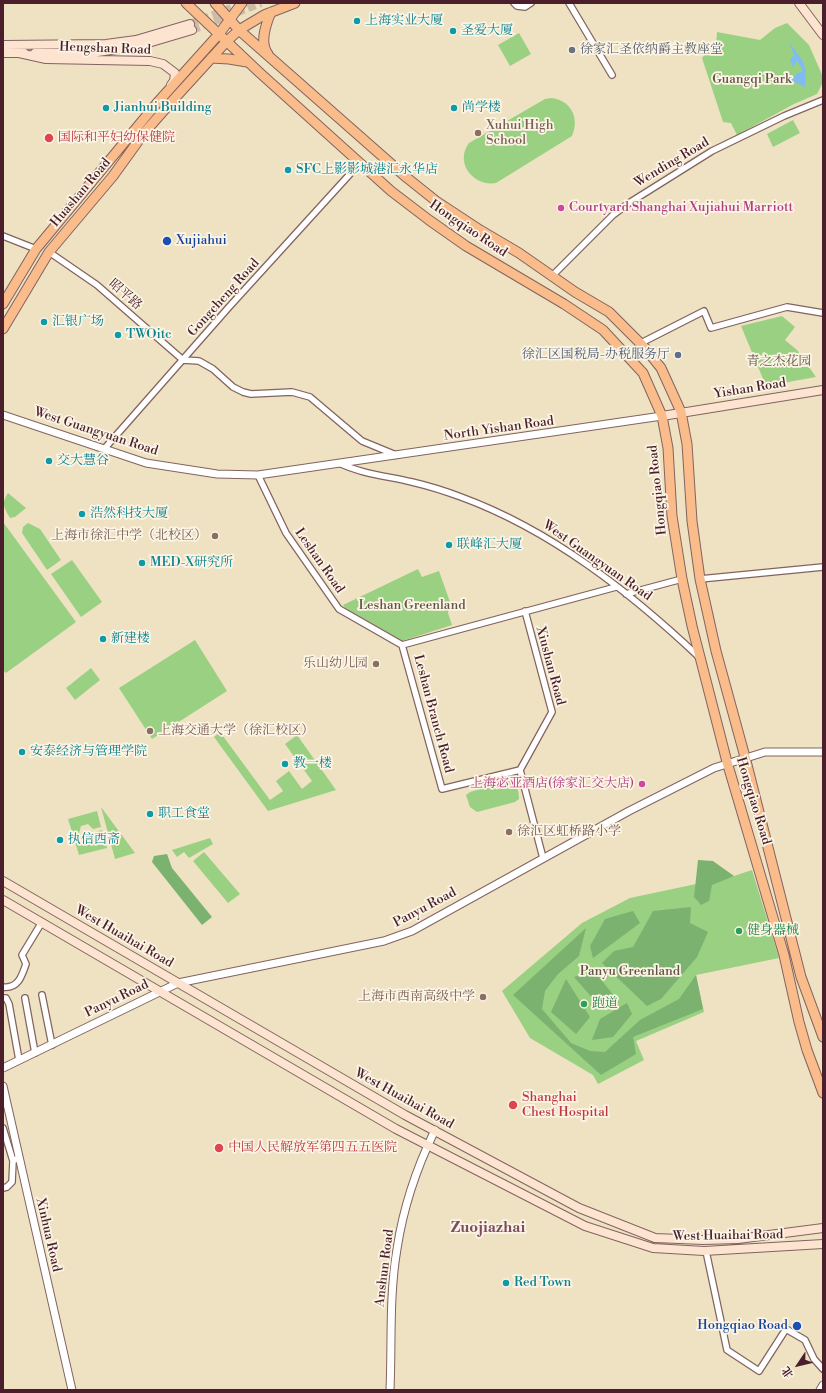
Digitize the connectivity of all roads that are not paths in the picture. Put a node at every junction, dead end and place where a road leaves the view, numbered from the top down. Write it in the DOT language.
graph roads {
  1 [pos="186,3"];
  2 [pos="215,3"];
  3 [pos="242,3"];
  4 [pos="295,3"];
  5 [pos="514,3"];
  6 [pos="531,3"];
  7 [pos="569,3"];
  8 [pos="799,3"];
  9 [pos="271,12"];
  10 [pos="229,19"];
  11 [pos="239,30"];
  12 [pos="219,34"];
  13 [pos="823,35"];
  14 [pos="226,42"];
  15 [pos="3,45"];
  16 [pos="3,53"];
  17 [pos="19,53"];
  18 [pos="211,58"];
  19 [pos="271,58"];
  20 [pos="249,63"];
  21 [pos="612,75"];
  22 [pos="823,100"];
  23 [pos="157,104"];
  24 [pos="360,163"];
  25 [pos="3,236"];
  26 [pos="36,249"];
  27 [pos="49,252"];
  28 [pos="553,275"];
  29 [pos="3,304"];
  30 [pos="823,313"];
  31 [pos="3,329"];
  32 [pos="641,343"];
  33 [pos="183,360"];
  34 [pos="823,390"];
  35 [pos="681,412"];
  36 [pos="3,415"];
  37 [pos="662,416"];
  38 [pos="105,448"];
  39 [pos="398,456"];
  40 [pos="339,463"];
  41 [pos="258,475"];
  42 [pos="823,567"];
  43 [pos="682,579"];
  44 [pos="700,579"];
  45 [pos="616,586"];
  46 [pos="626,594"];
  47 [pos="525,612"];
  48 [pos="402,645"];
  49 [pos="701,658"];
  50 [pos="823,752"];
  51 [pos="745,757"];
  52 [pos="727,762"];
  53 [pos="520,770"];
  54 [pos="543,858"];
  55 [pos="3,881"];
  56 [pos="3,900"];
  57 [pos="42,922"];
  58 [pos="178,983"];
  59 [pos="3,987"];
  60 [pos="160,992"];
  61 [pos="42,995"];
  62 [pos="3,998"];
  63 [pos="25,998"];
  64 [pos="823,1037"];
  65 [pos="52,1044"];
  66 [pos="35,1053"];
  67 [pos="19,1060"];
  68 [pos="3,1068"];
  69 [pos="3,1086"];
  70 [pos="823,1093"];
  71 [pos="3,1128"];
  72 [pos="435,1130"];
  73 [pos="428,1145"];
  74 [pos="16,1160"];
  75 [pos="3,1188"];
  76 [pos="823,1228"];
  77 [pos="823,1244"];
  78 [pos="706,1251"];
  79 [pos="823,1369"];
  80 [pos="823,1385"];
  81 [pos="72,1390"];
  82 [pos="390,1390"];
  83 [pos="820,1390"];
  1 -- 12 [label="main road, Hongqiao Road"];
  2 -- 10 [label="main road, Hongqiao Road"];
  3 -- 10 [label="main road, Huashan Road"];
  4 -- 9 [label="main road, Huashan Road"];
  5 -- 6 [label="street"];
  7 -- 21 [label="street"];
  8 -- 13 [label="main road"];
  9 -- 11 [label="main road, Huashan Road"];
  9 -- 19 [label="main road"];
  10 -- 11 [label="main road, Hongqiao Road"];
  10 -- 12 [label="main road, Huashan Road"];
  11 -- 14 [label="main road, Huashan Road"];
  11 -- 19 [label="main road, Hongqiao Road"];
  12 -- 14 [label="main road, Hongqiao Road"];
  12 -- 23 [label="main road, Huashan Road"];
  14 -- 18 [label="main road, Huashan Road"];
  14 -- 20 [label="main road, Hongqiao Road"];
  15 -- 17 [label="main road, Hengshan Road"];
  16 -- 17 [label="main road, Hengshan Road"];
  17 -- 23 [label="main road, Hengshan Road"];
  18 -- 20 [label="main road"];
  18 -- 27 [label="main road, Huashan Road"];
  19 -- 28 [label="main road, Hongqiao Road"];
  20 -- 24 [label="main road, Hongqiao Road"];
  22 -- 28 [label="street, Wending Road"];
  23 -- 26 [label="main road, Huashan Road"];
  24 -- 33 [label="street, Gongcheng Road"];
  24 -- 37 [label="main road, Hongqiao Road"];
  25 -- 26 [label="street"];
  26 -- 29 [label="main road, Huashan Road"];
  27 -- 31 [label="main road, Huashan Road"];
  27 -- 33 [label="street, 昭平路"];
  28 -- 32 [label="main road, Hongqiao Road"];
  30 -- 32 [label="street"];
  32 -- 35 [label="main road, Hongqiao Road"];
  33 -- 38 [label="street, Gongcheng Road"];
  33 -- 39 [label="street"];
  34 -- 35 [label="main road, Yishan Road"];
  35 -- 37 [label="main road, Yishan Road"];
  35 -- 44 [label="main road, Hongqiao Road"];
  36 -- 38 [label="street, West Guangyuan Road"];
  37 -- 39 [label="street, North Yishan Road"];
  37 -- 43 [label="main road, Hongqiao Road"];
  38 -- 41 [label="street, West Guangyuan Road"];
  39 -- 40 [label="street, North Yishan Road"];
  40 -- 41 [label="street, West Guangyuan Road"];
  40 -- 45 [label="street, West Guangyuan Road"];
  41 -- 48 [label="street, Leshan Road"];
  42 -- 44 [label="street"];
  43 -- 46 [label="street"];
  43 -- 49 [label="main road, Hongqiao Road"];
  44 -- 51 [label="main road, Hongqiao Road"];
  45 -- 46 [label="street, West Guangyuan Road"];
  45 -- 47 [label="street"];
  46 -- 49 [label="street, West Guangyuan Road"];
  47 -- 48 [label="street"];
  47 -- 53 [label="street, Xiushan Road"];
  48 -- 53 [label="street, Leshan Branch Road"];
  49 -- 52 [label="main road, Hongqiao Road"];
  50 -- 51 [label="street, Panyu Road"];
  51 -- 52 [label="street, Panyu Road"];
  51 -- 64 [label="main road, Hongqiao Road"];
  52 -- 54 [label="street, Panyu Road"];
  52 -- 70 [label="main road, Hongqiao Road"];
  53 -- 54 [label="street"];
  54 -- 58 [label="street, Panyu Road"];
  55 -- 58 [label="main road, West Huaihai Road"];
  56 -- 57 [label="main road, West Huaihai Road"];
  57 -- 59 [label="street"];
  57 -- 60 [label="main road, West Huaihai Road"];
  58 -- 60 [label="street, Panyu Road"];
  58 -- 72 [label="main road, West Huaihai Road"];
  60 -- 65 [label="street, Panyu Road"];
  60 -- 73 [label="main road, West Huaihai Road"];
  61 -- 65 [label="street"];
  62 -- 67 [label="street"];
  63 -- 66 [label="street"];
  65 -- 66 [label="street, Panyu Road"];
  66 -- 67 [label="street, Panyu Road"];
  67 -- 68 [label="street, Panyu Road"];
  69 -- 74 [label="street, Xinhua Road"];
  71 -- 74 [label="street"];
  72 -- 73 [label="street, Anshun Road"];
  72 -- 76 [label="main road, West Huaihai Road"];
  73 -- 78 [label="main road, West Huaihai Road"];
  73 -- 82 [label="street, Anshun Road"];
  74 -- 75 [label="street"];
  74 -- 81 [label="street, Xinhua Road"];
  77 -- 78 [label="main road, West Huaihai Road"];
  78 -- 79 [label="street"];
  80 -- 83 [label="street"];
}
